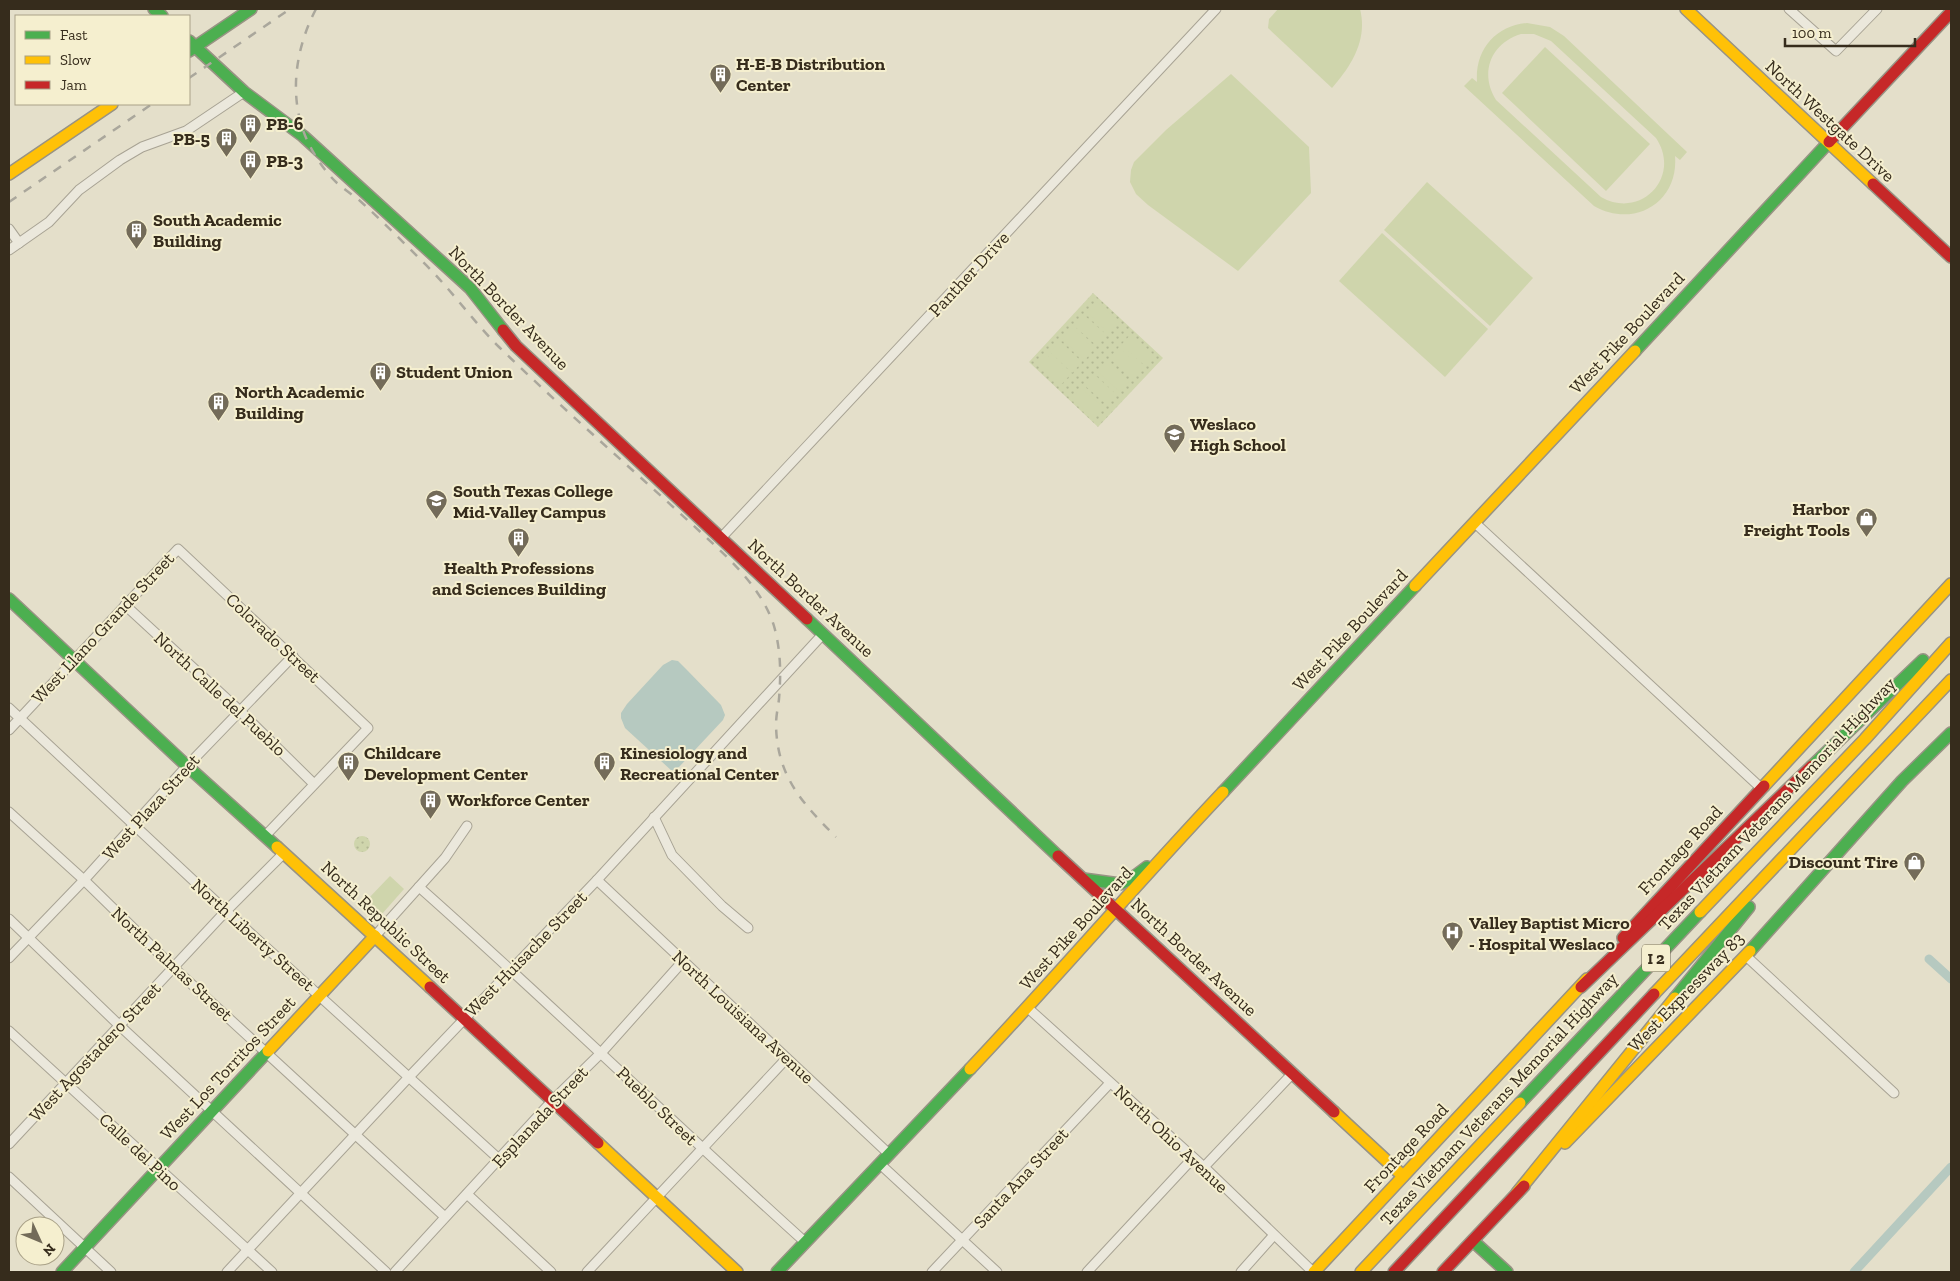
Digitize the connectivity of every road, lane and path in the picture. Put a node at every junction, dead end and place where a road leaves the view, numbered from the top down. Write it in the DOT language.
graph roads {
  1 [pos="251,9"];
  2 [pos="1216,9"];
  3 [pos="1686,9"];
  4 [pos="1789,9"];
  5 [pos="1877,9"];
  6 [pos="1951,12"];
  7 [pos="191,46"];
  8 [pos="244,92"];
  9 [pos="111,105"];
  10 [pos="1828,143"];
  11 [pos="9,174"];
  12 [pos="9,229"];
  13 [pos="19,244"];
  14 [pos="9,250"];
  15 [pos="1951,257"];
  16 [pos="1474,522"];
  17 [pos="721,538"];
  18 [pos="178,549"];
  19 [pos="1951,584"];
  20 [pos="9,599"];
  21 [pos="125,606"];
  22 [pos="1951,633"];
  23 [pos="823,634"];
  24 [pos="1951,643"];
  25 [pos="292,656"];
  26 [pos="74,660"];
  27 [pos="1951,680"];
  28 [pos="9,708"];
  29 [pos="240,711"];
  30 [pos="20,718"];
  31 [pos="9,730"];
  32 [pos="1951,733"];
  33 [pos="187,766"];
  34 [pos="314,784"];
  35 [pos="1761,788"];
  36 [pos="9,812"];
  37 [pos="1826,814"];
  38 [pos="654,817"];
  39 [pos="133,825"];
  40 [pos="467,826"];
  41 [pos="266,836"];
  42 [pos="284,853"];
  43 [pos="1163,856"];
  44 [pos="1083,879"];
  45 [pos="84,880"];
  46 [pos="596,880"];
  47 [pos="419,887"];
  48 [pos="1118,910"];
  49 [pos="226,911"];
  50 [pos="9,919"];
  51 [pos="748,928"];
  52 [pos="375,936"];
  53 [pos="29,938"];
  54 [pos="1746,956"];
  55 [pos="9,958"];
  56 [pos="684,960"];
  57 [pos="174,968"];
  58 [pos="511,969"];
  59 [pos="1581,987"];
  60 [pos="319,996"];
  61 [pos="1028,1008"];
  62 [pos="464,1018"];
  63 [pos="120,1026"];
  64 [pos="9,1031"];
  65 [pos="267,1053"];
  66 [pos="601,1053"];
  67 [pos="786,1058"];
  68 [pos="1292,1074"];
  69 [pos="409,1077"];
  70 [pos="66,1083"];
  71 [pos="1110,1083"];
  72 [pos="1894,1093"];
  73 [pos="552,1101"];
  74 [pos="212,1110"];
  75 [pos="355,1134"];
  76 [pos="9,1144"];
  77 [pos="701,1149"];
  78 [pos="889,1154"];
  79 [pos="1193,1158"];
  80 [pos="500,1160"];
  81 [pos="880,1164"];
  82 [pos="1204,1167"];
  83 [pos="159,1169"];
  84 [pos="1403,1176"];
  85 [pos="9,1177"];
  86 [pos="302,1193"];
  87 [pos="1517,1193"];
  88 [pos="467,1194"];
  89 [pos="656,1198"];
  90 [pos="445,1218"];
  91 [pos="1274,1235"];
  92 [pos="962,1240"];
  93 [pos="1473,1241"];
  94 [pos="805,1242"];
  95 [pos="85,1248"];
  96 [pos="248,1250"];
  97 [pos="62,1272"];
  98 [pos="110,1272"];
  99 [pos="227,1272"];
  100 [pos="272,1272"];
  101 [pos="386,1272"];
  102 [pos="395,1272"];
  103 [pos="550,1272"];
  104 [pos="587,1272"];
  105 [pos="737,1272"];
  106 [pos="777,1272"];
  107 [pos="932,1272"];
  108 [pos="997,1272"];
  109 [pos="1087,1272"];
  110 [pos="1241,1272"];
  111 [pos="1314,1272"];
  112 [pos="1360,1272"];
  113 [pos="1394,1272"];
  114 [pos="1444,1272"];
  115 [pos="1507,1272"];
  1 -- 7 [label="main road"];
  2 -- 17 [label="street, Panther Drive"];
  3 -- 10 [label="main road, North Westgate Drive"];
  4 -- 5 [label="street"];
  6 -- 10 [label="main road, West Pike Boulevard"];
  7 -- 8 [label="main road, North Border Avenue"];
  8 -- 13 [label="street"];
  8 -- 17 [label="main road, North Border Avenue"];
  9 -- 11 [label="main road"];
  10 -- 15 [label="main road, North Westgate Drive"];
  10 -- 16 [label="main road, West Pike Boulevard"];
  12 -- 13 [label="street"];
  13 -- 14 [label="street"];
  16 -- 35 [label="street"];
  16 -- 43 [label="main road, West Pike Boulevard"];
  17 -- 23 [label="main road, North Border Avenue"];
  18 -- 21 [label="street, West Llano Grande Street"];
  18 -- 25 [label="street, Colorado Street"];
  19 -- 35 [label="main road, Frontage Road"];
  20 -- 26 [label="main road, North Republic Street"];
  21 -- 26 [label="street, West Llano Grande Street"];
  21 -- 29 [label="street, North Calle del Pueblo"];
  22 -- 59 [label="main road"];
  23 -- 38 [label="street, West Huisache Street"];
  23 -- 44 [label="main road, North Border Avenue"];
  24 -- 112 [label="main road, Texas Vietnam Veterans Memorial Highway / I 2"];
  25 -- 29 [label="street, West Plaza Street"];
  25 -- 34 [label="street, Colorado Street"];
  26 -- 30 [label="street, West Llano Grande Street"];
  26 -- 33 [label="main road, North Republic Street"];
  27 -- 37 [label="main road, I 2"];
  28 -- 30 [label="street, North Liberty Street"];
  29 -- 33 [label="street, West Plaza Street"];
  29 -- 34 [label="street, North Calle del Pueblo"];
  30 -- 31 [label="street, West Llano Grande Street"];
  30 -- 39 [label="street, North Liberty Street"];
  32 -- 54 [label="main road, West Expressway 83"];
  33 -- 39 [label="street, West Plaza Street"];
  33 -- 41 [label="main road, North Republic Street"];
  34 -- 41 [label="street"];
  35 -- 59 [label="main road, Frontage Road"];
  36 -- 45 [label="street, North Palmas Street"];
  37 -- 87 [label="main road"];
  37 -- 113 [label="main road, I 2"];
  38 -- 46 [label="street, West Huisache Street"];
  38 -- 51 [label="street"];
  39 -- 45 [label="street, West Plaza Street"];
  39 -- 49 [label="street, North Liberty Street"];
  40 -- 47 [label="street, West Los Torritos Street"];
  41 -- 42 [label="main road, North Republic Street"];
  42 -- 49 [label="street, West Agostadero Street"];
  42 -- 52 [label="main road, North Republic Street"];
  43 -- 44 [label="main road"];
  43 -- 48 [label="main road, West Pike Boulevard"];
  44 -- 48 [label="main road, North Border Avenue"];
  45 -- 53 [label="street, West Plaza Street"];
  45 -- 57 [label="street, North Palmas Street"];
  46 -- 56 [label="street, North Louisiana Avenue"];
  46 -- 58 [label="street, West Huisache Street"];
  47 -- 52 [label="street, West Los Torritos Street"];
  47 -- 58 [label="street, Pueblo Street"];
  48 -- 61 [label="main road, West Pike Boulevard"];
  48 -- 68 [label="main road, North Border Avenue"];
  49 -- 57 [label="street, West Agostadero Street"];
  49 -- 60 [label="street, North Liberty Street"];
  50 -- 53 [label="street"];
  52 -- 60 [label="main road, West Los Torritos Street"];
  52 -- 62 [label="main road, North Republic Street"];
  53 -- 55 [label="street, West Plaza Street"];
  53 -- 63 [label="street"];
  54 -- 72 [label="street"];
  54 -- 87 [label="main road, West Expressway 83"];
  56 -- 66 [label="street, Esplanada Street"];
  56 -- 67 [label="street, North Louisiana Avenue"];
  57 -- 63 [label="street, West Agostadero Street"];
  57 -- 65 [label="street, North Palmas Street"];
  58 -- 62 [label="street, West Huisache Street"];
  58 -- 66 [label="street, Pueblo Street"];
  59 -- 84 [label="main road, Frontage Road"];
  60 -- 65 [label="main road, West Los Torritos Street"];
  60 -- 69 [label="street, North Liberty Street"];
  61 -- 71 [label="street, North Ohio Avenue"];
  61 -- 78 [label="main road, West Pike Boulevard"];
  62 -- 69 [label="street, West Huisache Street"];
  62 -- 73 [label="main road, North Republic Street"];
  63 -- 70 [label="street, West Agostadero Street"];
  63 -- 74 [label="street"];
  64 -- 70 [label="street, Calle del Pino"];
  65 -- 74 [label="main road, West Los Torritos Street"];
  65 -- 75 [label="street, North Palmas Street"];
  66 -- 73 [label="street, Esplanada Street"];
  66 -- 77 [label="street, Pueblo Street"];
  67 -- 77 [label="street"];
  67 -- 78 [label="street, North Louisiana Avenue"];
  68 -- 82 [label="street"];
  68 -- 84 [label="main road, North Border Avenue"];
  69 -- 75 [label="street, West Huisache Street"];
  69 -- 80 [label="street, North Liberty Street"];
  70 -- 76 [label="street, West Agostadero Street"];
  70 -- 83 [label="street, Calle del Pino"];
  71 -- 79 [label="street, North Ohio Avenue"];
  71 -- 92 [label="street, Santa Ana Street"];
  73 -- 80 [label="street, Esplanada Street"];
  73 -- 89 [label="main road, North Republic Street"];
  74 -- 83 [label="main road, West Los Torritos Street"];
  74 -- 86 [label="street"];
  75 -- 86 [label="street, West Huisache Street"];
  75 -- 90 [label="street, North Palmas Street"];
  77 -- 89 [label="street"];
  77 -- 94 [label="street, Pueblo Street"];
  78 -- 81 [label="main road, West Pike Boulevard"];
  79 -- 82 [label="street, North Ohio Avenue"];
  79 -- 109 [label="street"];
  80 -- 88 [label="street, Esplanada Street"];
  81 -- 92 [label="street"];
  81 -- 94 [label="main road, West Pike Boulevard"];
  82 -- 91 [label="street, North Ohio Avenue"];
  83 -- 95 [label="main road, West Los Torritos Street"];
  83 -- 96 [label="street, Calle del Pino"];
  84 -- 111 [label="main road, Frontage Road"];
  85 -- 95 [label="street"];
  86 -- 96 [label="street, West Huisache Street"];
  86 -- 101 [label="street"];
  87 -- 93 [label="main road, West Expressway 83"];
  88 -- 90 [label="street, Esplanada Street"];
  88 -- 103 [label="street"];
  89 -- 104 [label="street"];
  89 -- 105 [label="main road, North Republic Street"];
  90 -- 102 [label="street, Esplanada Street"];
  91 -- 110 [label="street"];
  91 -- 111 [label="street, North Ohio Avenue"];
  92 -- 107 [label="street, Santa Ana Street"];
  92 -- 108 [label="street"];
  93 -- 114 [label="main road, West Expressway 83"];
  93 -- 115 [label="main road"];
  94 -- 106 [label="main road, West Pike Boulevard"];
  95 -- 97 [label="main road, West Los Torritos Street"];
  95 -- 98 [label="street"];
  96 -- 99 [label="street, West Huisache Street"];
  96 -- 100 [label="street, Calle del Pino"];
}
